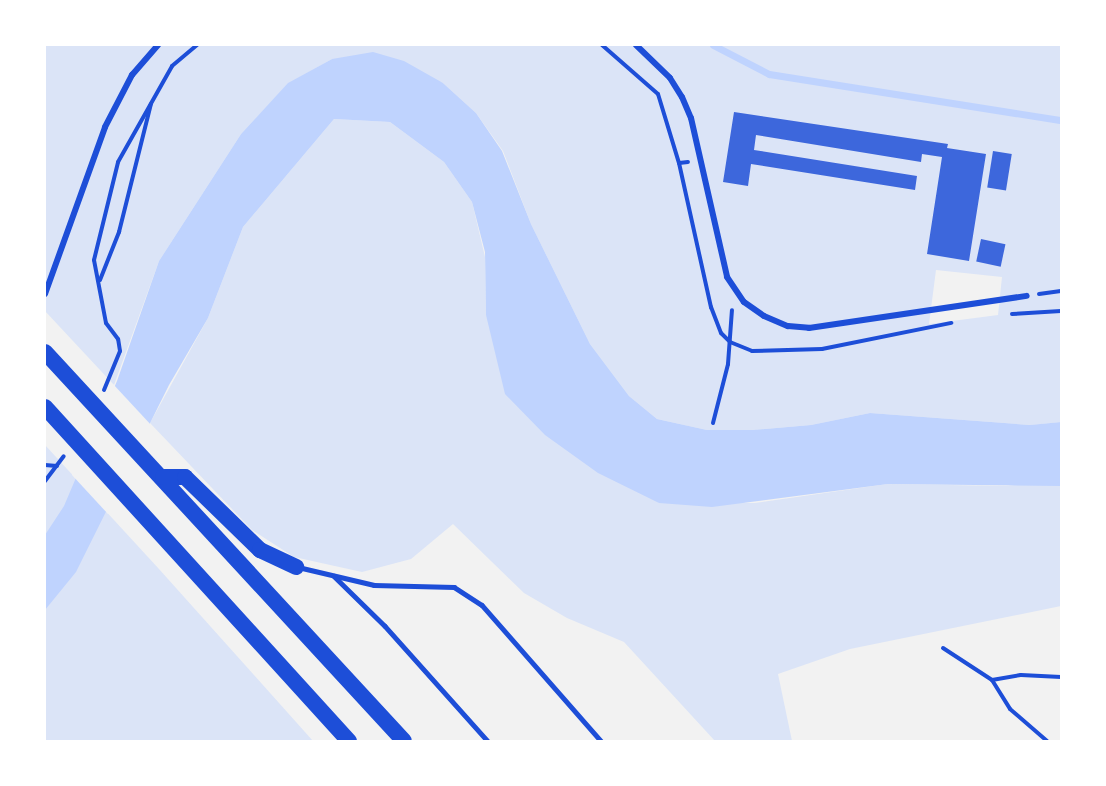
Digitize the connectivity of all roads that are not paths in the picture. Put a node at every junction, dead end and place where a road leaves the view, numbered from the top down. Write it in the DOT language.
graph roads {
  1 [pos="158,45"];
  2 [pos="636,45"];
  3 [pos="45,294"];
  4 [pos="1027,296"];
  5 [pos="45,352"];
  6 [pos="45,407"];
  7 [pos="163,477"];
  8 [pos="297,567"];
  9 [pos="334,576"];
  10 [pos="349,741"];
  11 [pos="404,741"];
  12 [pos="488,741"];
  13 [pos="601,741"];
  1 -- 3 [label="street"];
  2 -- 4 [label="street"];
  5 -- 7 [label="highway"];
  6 -- 10 [label="highway"];
  7 -- 8 [label="highway"];
  7 -- 11 [label="highway"];
  8 -- 9 [label="lane"];
  9 -- 12 [label="lane"];
  9 -- 13 [label="lane"];
}
